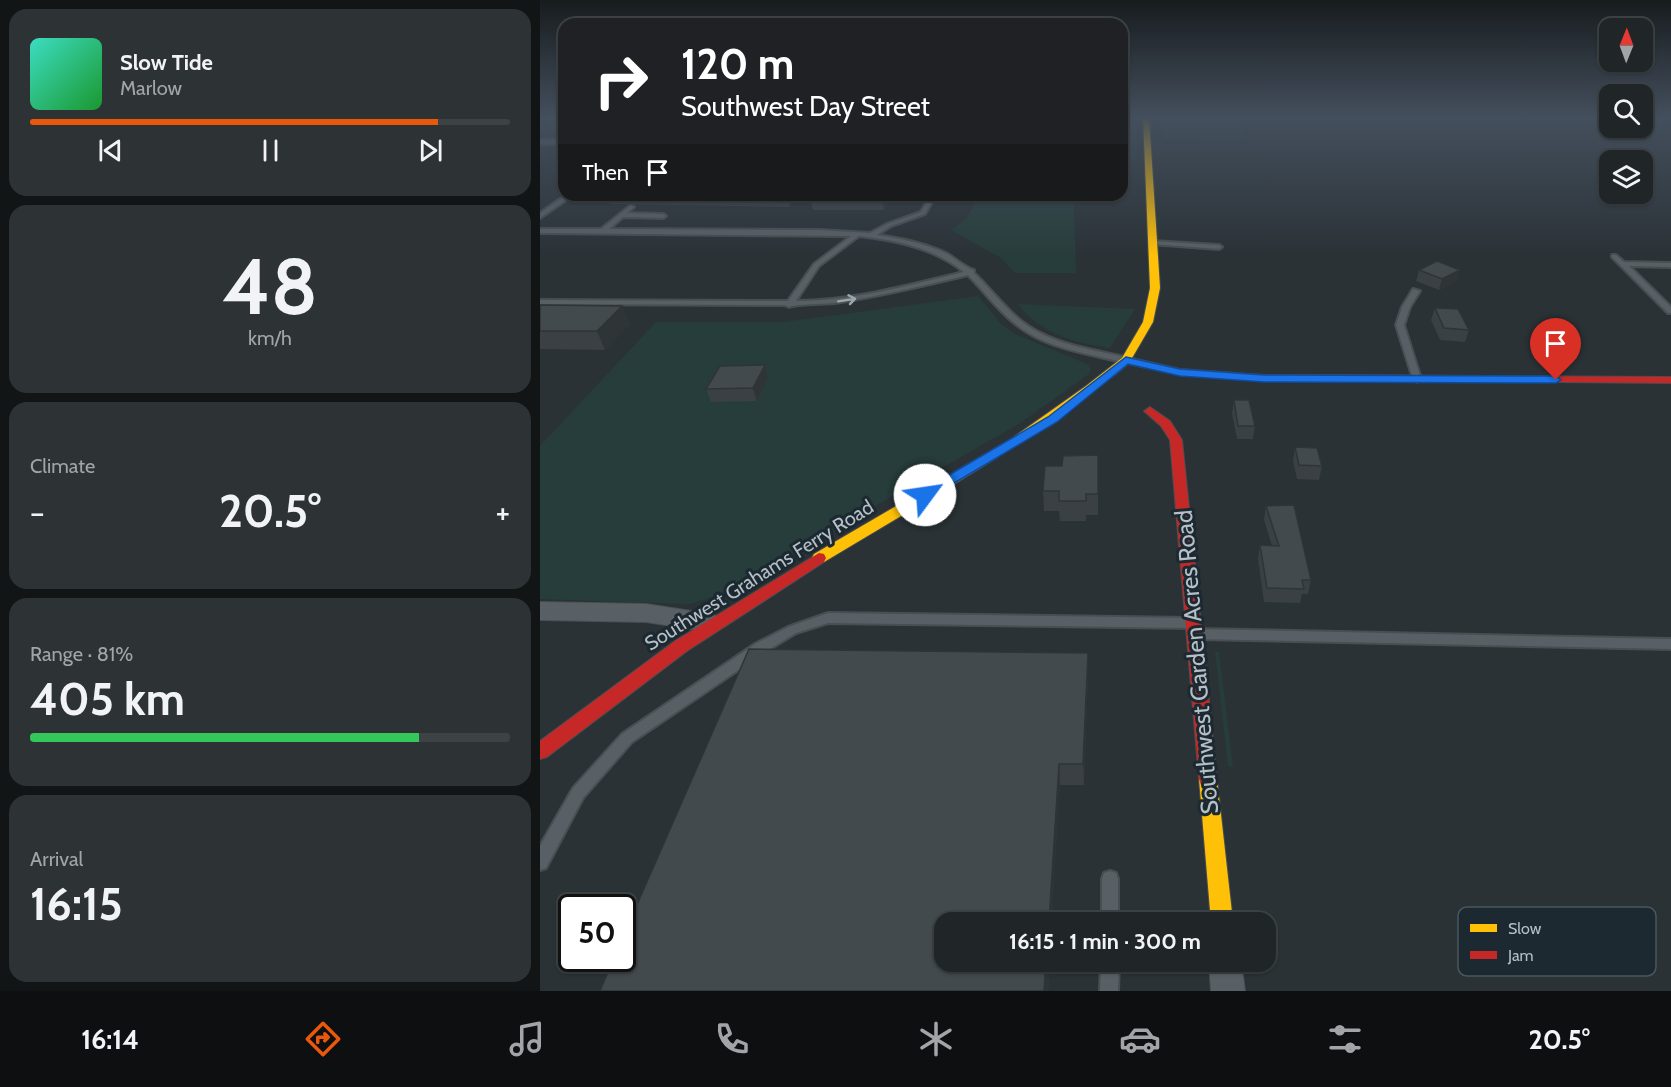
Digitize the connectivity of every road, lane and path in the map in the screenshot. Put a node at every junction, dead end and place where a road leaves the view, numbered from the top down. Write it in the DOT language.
graph roads {
  1 [pos="1149,163"];
  2 [pos="561,201"];
  3 [pos="930,201"];
  4 [pos="631,207"];
  5 [pos="622,215"];
  6 [pos="540,216"];
  7 [pos="663,216"];
  8 [pos="540,231"];
  9 [pos="603,231"];
  10 [pos="858,234"];
  11 [pos="870,236"];
  12 [pos="1153,243"];
  13 [pos="1219,247"];
  14 [pos="1614,256"];
  15 [pos="1623,264"];
  16 [pos="1671,265"];
  17 [pos="971,272"];
  18 [pos="1416,291"];
  19 [pos="540,302"];
  20 [pos="789,305"];
  21 [pos="1671,311"];
  22 [pos="1126,360"];
  23 [pos="1417,379"];
  24 [pos="1671,380"];
  25 [pos="1150,411"];
  26 [pos="540,611"];
  27 [pos="711,623"];
  28 [pos="1193,628"];
  29 [pos="1671,644"];
  30 [pos="540,751"];
  31 [pos="540,862"];
  32 [pos="1110,879"];
  33 [pos="1110,912"];
  34 [pos="1221,912"];
  35 [pos="1110,972"];
  36 [pos="1226,972"];
  37 [pos="1109,991"];
  38 [pos="1228,991"];
  1 -- 12 [label="main road, Southwest Grahams Ferry Road"];
  2 -- 6 [label="lane"];
  3 -- 11 [label="lane"];
  4 -- 5 [label="lane"];
  5 -- 7 [label="lane"];
  5 -- 9 [label="lane"];
  8 -- 9 [label="lane"];
  9 -- 10 [label="lane"];
  10 -- 11 [label="lane"];
  10 -- 20 [label="lane"];
  11 -- 17 [label="lane"];
  12 -- 13 [label="lane"];
  12 -- 22 [label="main road, Southwest Grahams Ferry Road"];
  14 -- 15 [label="lane"];
  15 -- 16 [label="lane"];
  15 -- 21 [label="lane"];
  20 -- 17 [label="lane, one-way"];
  17 -- 22 [label="lane"];
  18 -- 23 [label="lane"];
  19 -- 20 [label="lane"];
  22 -- 23 [label="main road"];
  22 -- 27 [label="main road, Southwest Grahams Ferry Road"];
  23 -- 24 [label="main road"];
  25 -- 28 [label="main road, Southwest Garden Acres Road"];
  26 -- 27 [label="street"];
  27 -- 30 [label="main road, Southwest Grahams Ferry Road"];
  28 -- 29 [label="lane"];
  28 -- 31 [label="lane"];
  28 -- 34 [label="main road, Southwest Garden Acres Road"];
  32 -- 33 [label="lane"];
  35 -- 37 [label="lane"];
  36 -- 38 [label="street"];
}
